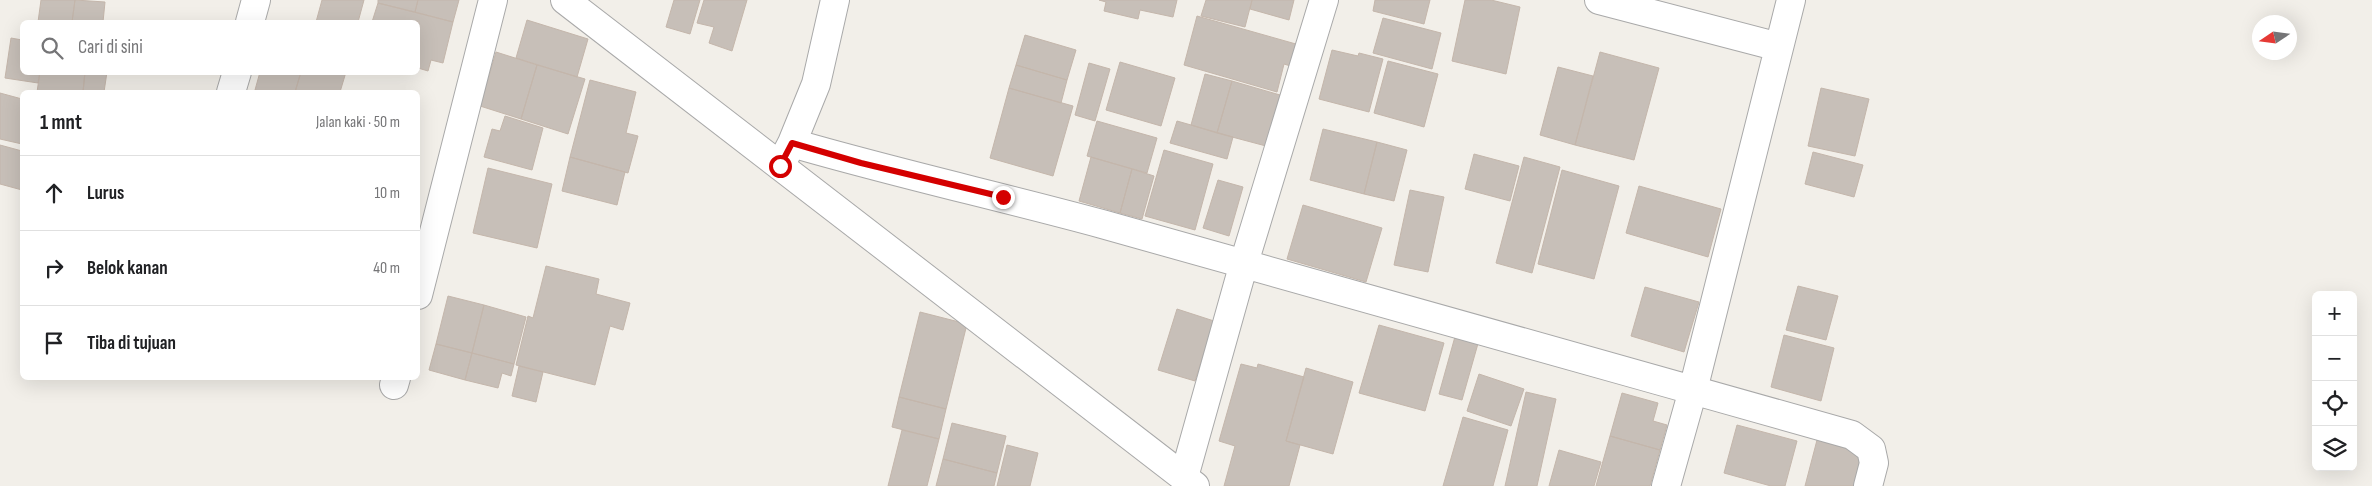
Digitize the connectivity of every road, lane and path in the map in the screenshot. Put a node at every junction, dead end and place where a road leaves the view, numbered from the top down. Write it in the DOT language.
graph roads {
  1 [pos="256,0"];
  2 [pos="493,0"];
  3 [pos="565,0"];
  4 [pos="835,0"];
  5 [pos="1324,0"];
  6 [pos="1599,0"];
  7 [pos="1791,0"];
  8 [pos="251,20"];
  9 [pos="1778,47"];
  10 [pos="236,75"];
  11 [pos="232,90"];
  12 [pos="786,155"];
  13 [pos="1244,263"];
  14 [pos="420,287"];
  15 [pos="1693,390"];
  16 [pos="1190,481"];
  17 [pos="1666,486"];
  18 [pos="1868,486"];
  1 -- 8 [label="street"];
  2 -- 14 [label="street"];
  3 -- 12 [label="street"];
  4 -- 12 [label="street"];
  5 -- 13 [label="street"];
  6 -- 9 [label="street"];
  7 -- 9 [label="street"];
  9 -- 15 [label="street"];
  10 -- 11 [label="street"];
  12 -- 13 [label="street"];
  12 -- 16 [label="street"];
  13 -- 15 [label="street"];
  13 -- 16 [label="street"];
  15 -- 17 [label="street"];
  15 -- 18 [label="street"];
}
